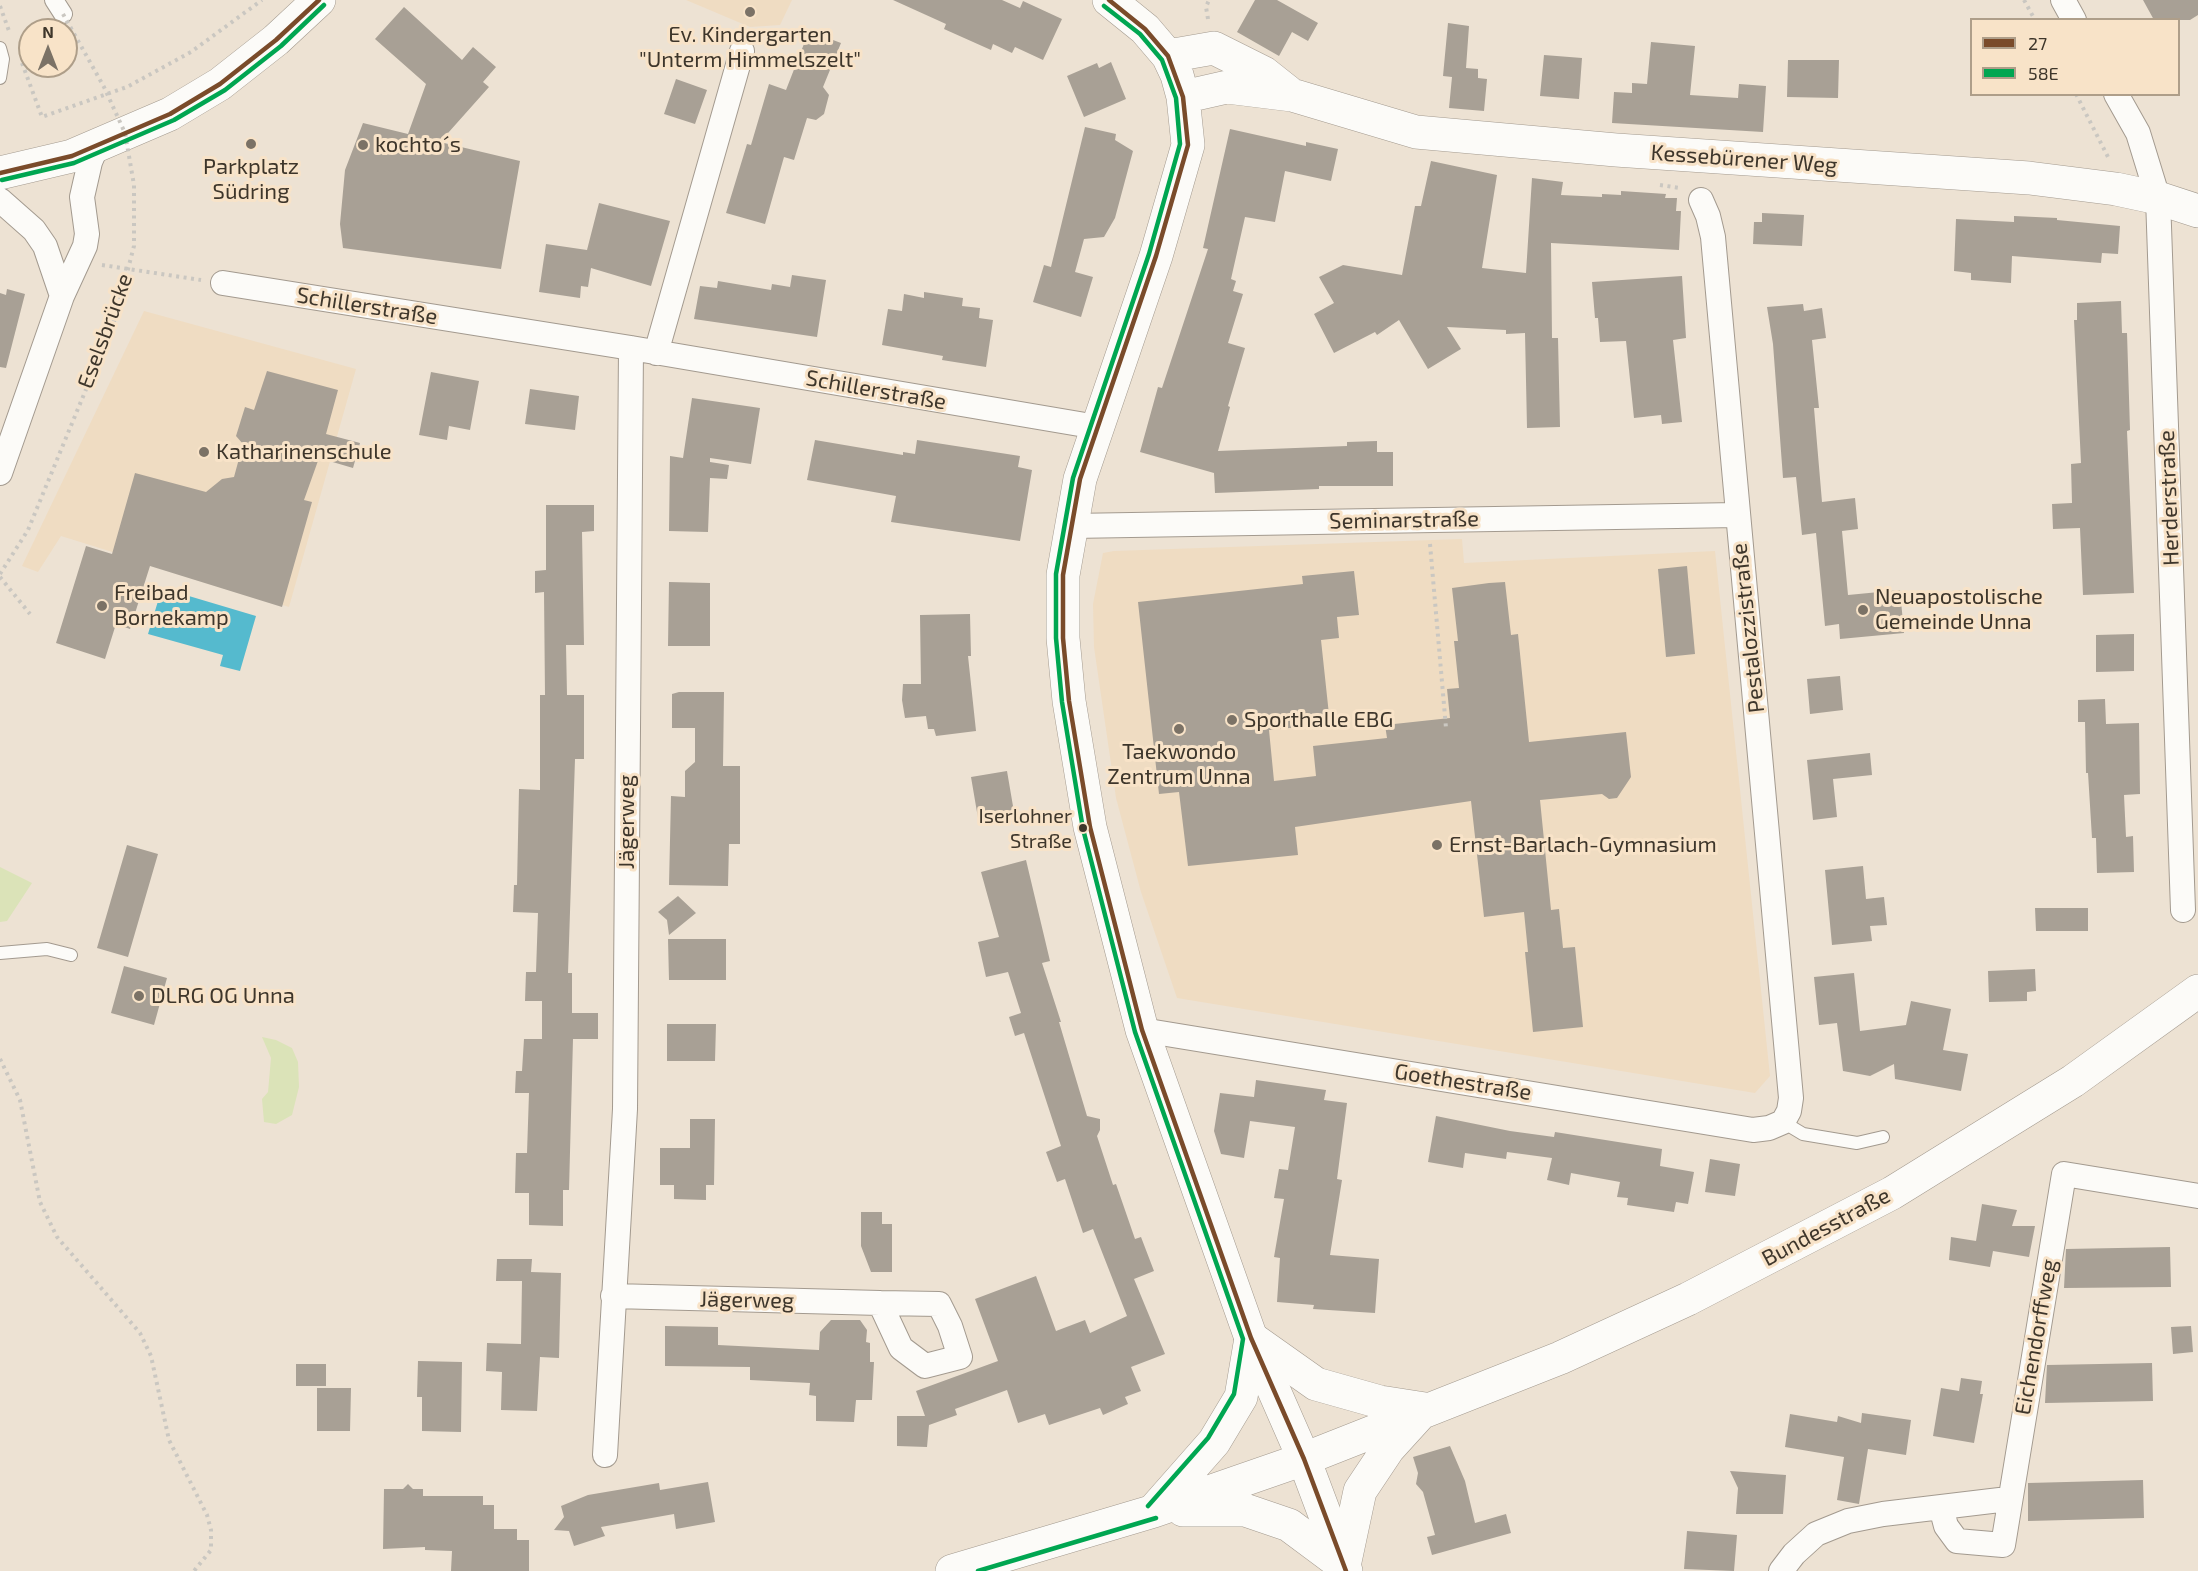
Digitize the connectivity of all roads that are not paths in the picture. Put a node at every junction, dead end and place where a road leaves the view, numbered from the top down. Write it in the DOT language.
graph roads {
  1 [pos="319,0"];
  2 [pos="1109,0"];
  3 [pos="2063,0"];
  4 [pos="2073,18"];
  5 [pos="0,48"];
  6 [pos="742,51"];
  7 [pos="1168,56"];
  8 [pos="0,78"];
  9 [pos="1292,95"];
  10 [pos="2117,96"];
  11 [pos="1183,97"];
  12 [pos="96,148"];
  13 [pos="0,173"];
  14 [pos="2158,198"];
  15 [pos="0,200"];
  16 [pos="1701,200"];
  17 [pos="2198,211"];
  18 [pos="223,283"];
  19 [pos="62,296"];
  20 [pos="631,348"];
  21 [pos="656,353"];
  22 [pos="1097,427"];
  23 [pos="0,473"];
  24 [pos="1737,515"];
  25 [pos="1071,526"];
  26 [pos="2183,910"];
  27 [pos="0,953"];
  28 [pos="71,955"];
  29 [pos="2198,991"];
  30 [pos="1142,1030"];
  31 [pos="1783,1122"];
  32 [pos="1883,1137"];
  33 [pos="2198,1196"];
  34 [pos="613,1296"];
  35 [pos="880,1303"];
  36 [pos="1251,1338"];
  37 [pos="1425,1409"];
  38 [pos="604,1455"];
  39 [pos="1304,1459"];
  40 [pos="2008,1499"];
  41 [pos="1941,1507"];
  42 [pos="1154,1510"];
  43 [pos="1345,1569"];
  44 [pos="952,1571"];
  45 [pos="1781,1571"];
  1 -- 12 [label="main road"];
  2 -- 7 [label="main road"];
  3 -- 4 [label="street"];
  5 -- 8 [label="lane"];
  6 -- 21 [label="street"];
  7 -- 9 [label="main road, Kessebürener Weg"];
  7 -- 11 [label="main road"];
  9 -- 11 [label="main road, Kessebürener Weg"];
  9 -- 14 [label="main road, Kessebürener Weg"];
  10 -- 14 [label="street, Herderstraße"];
  11 -- 22 [label="main road"];
  12 -- 13 [label="main road"];
  12 -- 19 [label="street"];
  14 -- 17 [label="main road, Kessebürener Weg"];
  14 -- 26 [label="street, Herderstraße"];
  15 -- 19 [label="street"];
  16 -- 24 [label="street, Pestalozzistraße"];
  18 -- 20 [label="street, Schillerstraße"];
  19 -- 23 [label="street"];
  20 -- 21 [label="street, Schillerstraße"];
  20 -- 34 [label="street, Jägerweg"];
  21 -- 22 [label="street, Schillerstraße"];
  22 -- 25 [label="main road"];
  24 -- 25 [label="street, Seminarstraße"];
  24 -- 31 [label="street, Pestalozzistraße"];
  25 -- 30 [label="main road"];
  27 -- 28 [label="lane"];
  29 -- 37 [label="main road, Bundesstraße"];
  30 -- 31 [label="street, Goethestraße"];
  30 -- 36 [label="main road"];
  31 -- 32 [label="lane"];
  33 -- 40 [label="street, Eichendorffweg"];
  34 -- 35 [label="street, Jägerweg"];
  34 -- 38 [label="street, Jägerweg"];
  36 -- 37 [label="main road"];
  36 -- 39 [label="main road"];
  36 -- 42 [label="main road"];
  37 -- 39 [label="main road, Bundesstraße"];
  37 -- 43 [label="main road"];
  39 -- 42 [label="main road, Bundesstraße"];
  39 -- 43 [label="main road"];
  40 -- 41 [label="street"];
  40 -- 41 [label="street, Eichendorffweg"];
  41 -- 45 [label="street"];
  42 -- 43 [label="main road"];
  42 -- 44 [label="main road"];
}
